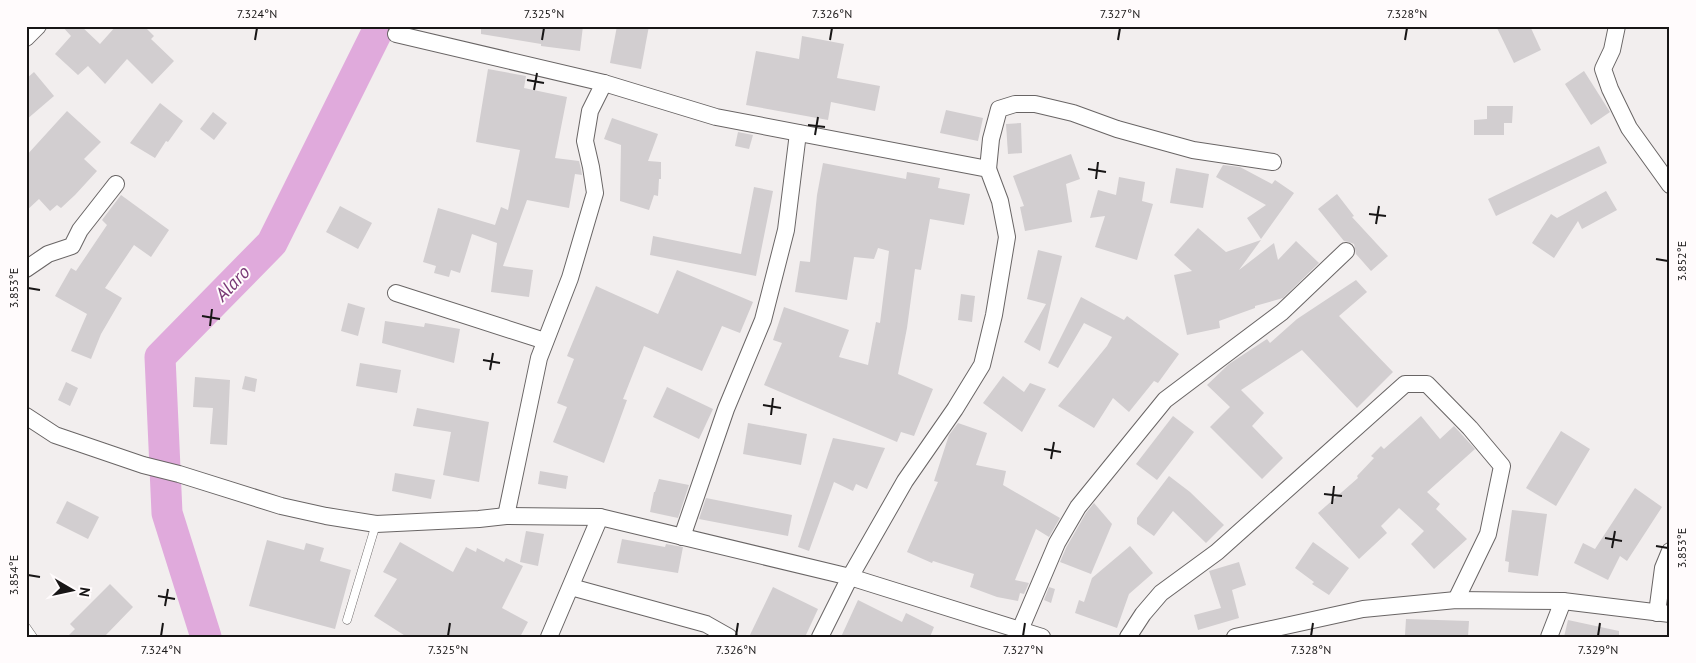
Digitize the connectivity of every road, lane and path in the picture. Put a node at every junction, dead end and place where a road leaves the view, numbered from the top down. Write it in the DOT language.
graph roads {
  1 [pos="38,26"];
  2 [pos="1617,26"];
  3 [pos="396,34"];
  4 [pos="26,38"];
  5 [pos="604,83"];
  6 [pos="798,133"];
  7 [pos="1272,162"];
  8 [pos="988,169"];
  9 [pos="116,184"];
  10 [pos="1670,185"];
  11 [pos="1346,251"];
  12 [pos="26,269"];
  13 [pos="396,293"];
  14 [pos="545,341"];
  15 [pos="26,416"];
  16 [pos="506,516"];
  17 [pos="600,517"];
  18 [pos="376,524"];
  19 [pos="682,537"];
  20 [pos="1670,551"];
  21 [pos="850,577"];
  22 [pos="571,587"];
  23 [pos="1456,600"];
  24 [pos="1563,601"];
  25 [pos="1663,614"];
  26 [pos="347,620"];
  27 [pos="26,627"];
  28 [pos="1020,630"];
  29 [pos="33,637"];
  30 [pos="549,637"];
  31 [pos="729,637"];
  32 [pos="820,637"];
  33 [pos="1042,637"];
  34 [pos="1128,637"];
  35 [pos="1235,637"];
  36 [pos="1549,637"];
  1 -- 4 [label="street"];
  2 -- 10 [label="street"];
  3 -- 5 [label="street"];
  5 -- 6 [label="street"];
  5 -- 14 [label="street"];
  6 -- 8 [label="street"];
  6 -- 19 [label="street"];
  7 -- 8 [label="street"];
  8 -- 21 [label="street"];
  9 -- 12 [label="street"];
  11 -- 28 [label="street"];
  13 -- 14 [label="street"];
  14 -- 16 [label="street"];
  15 -- 18 [label="street"];
  16 -- 17 [label="street"];
  16 -- 18 [label="street"];
  17 -- 19 [label="street"];
  17 -- 22 [label="street"];
  18 -- 26 [label="lane"];
  19 -- 21 [label="street"];
  20 -- 25 [label="street"];
  21 -- 28 [label="street"];
  21 -- 32 [label="street"];
  22 -- 30 [label="street"];
  22 -- 31 [label="street"];
  23 -- 24 [label="street"];
  23 -- 34 [label="street"];
  23 -- 35 [label="street"];
  24 -- 25 [label="street"];
  24 -- 36 [label="street"];
  27 -- 29 [label="lane"];
  28 -- 33 [label="street"];
}
